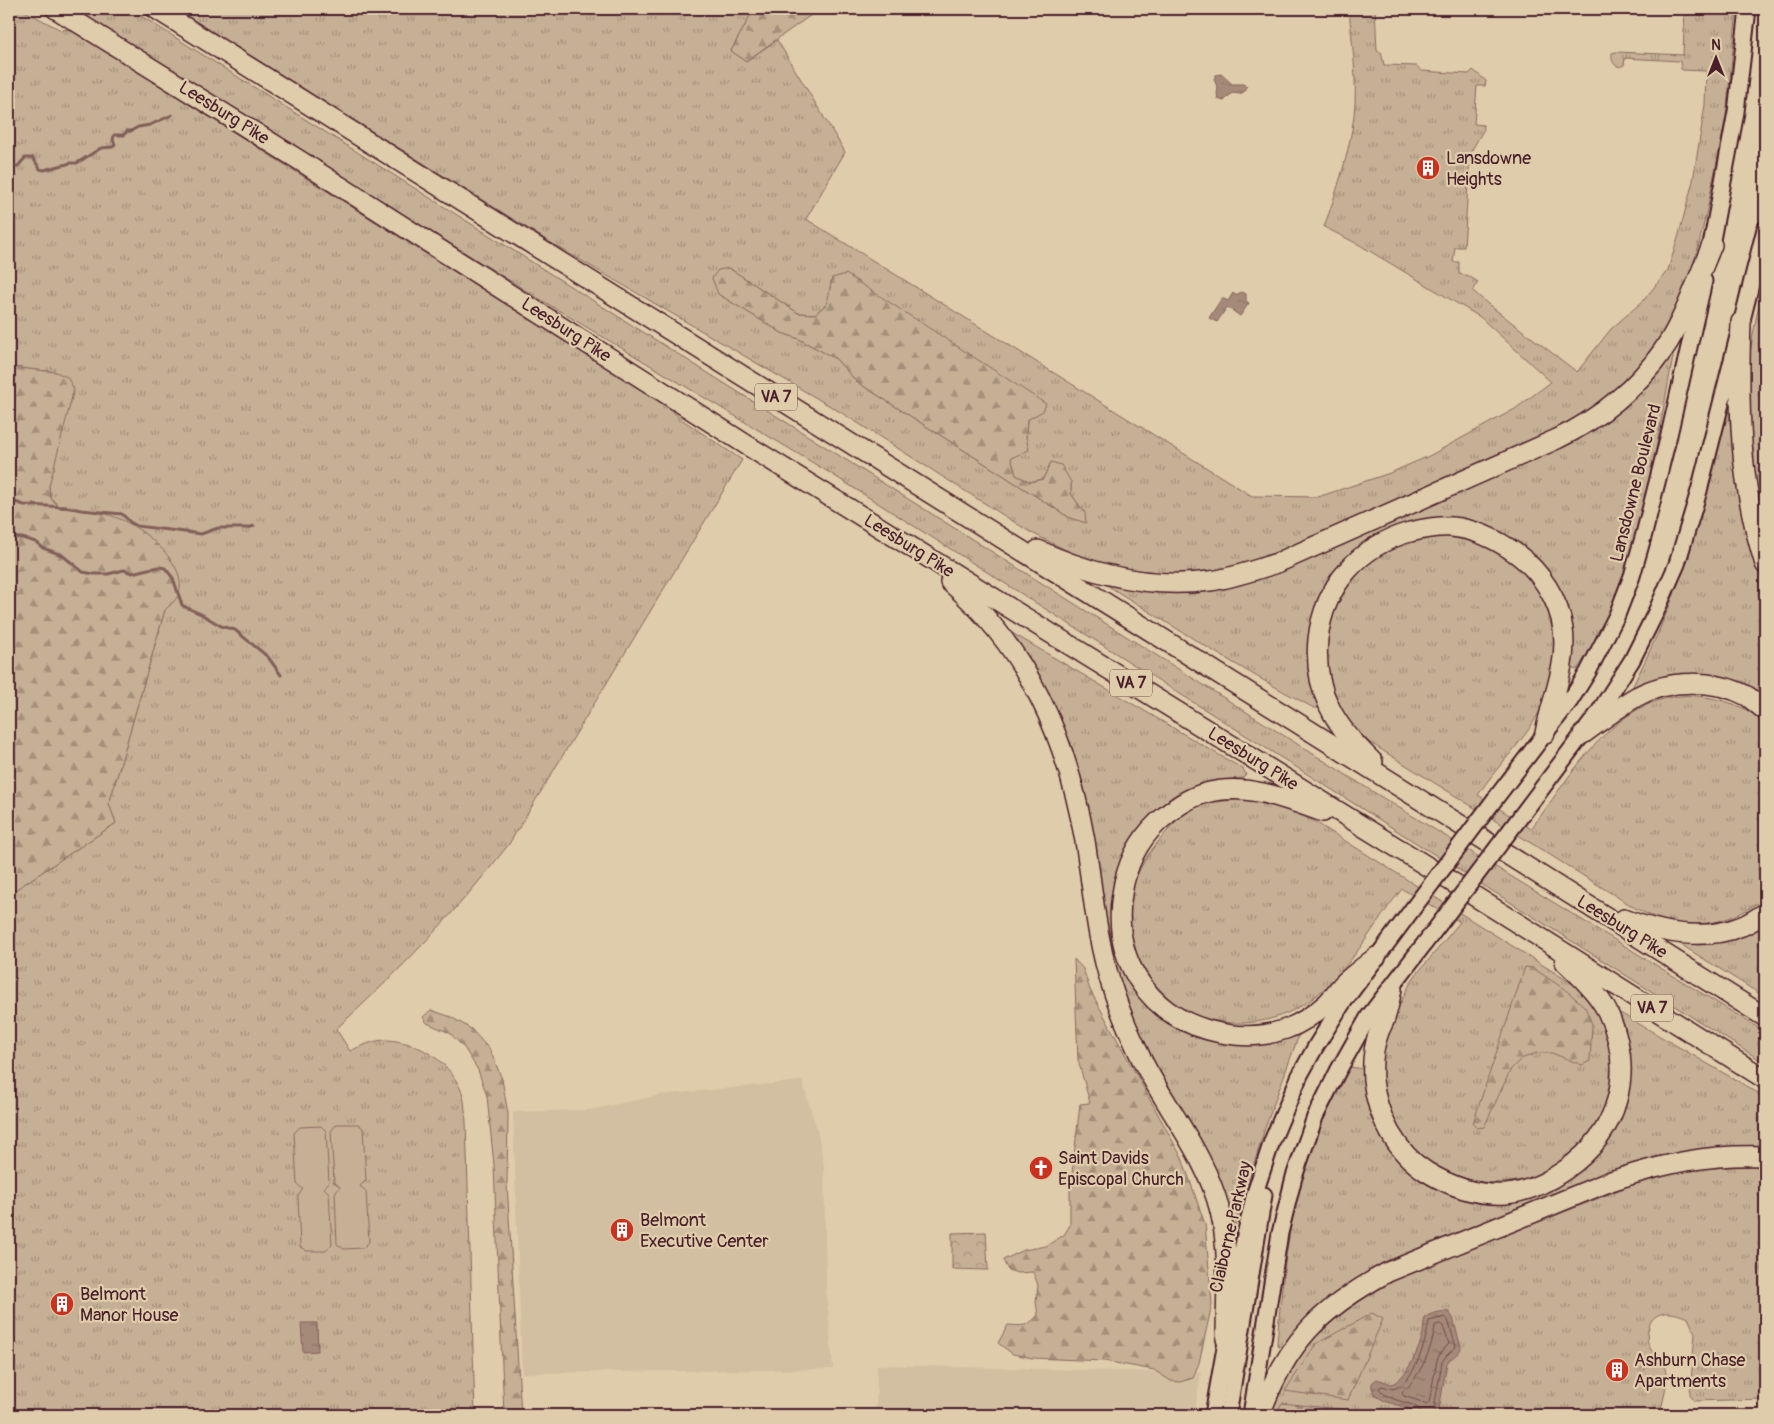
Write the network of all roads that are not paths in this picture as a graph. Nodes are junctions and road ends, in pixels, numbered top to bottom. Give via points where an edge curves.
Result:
1 (56, 9) edge
2 (156, 9) edge
3 (1748, 9) edge
4 (1765, 229) edge
5 (1712, 245) junction
6 (1740, 322) junction
7 (981, 525) junction
8 (888, 533) junction
9 (1765, 564) edge
10 (1765, 710) edge
11 (1545, 732) junction
12 (1583, 734) junction
13 (1397, 785) junction
14 (1374, 834) junction
15 (1576, 899) junction
16 (1414, 906) joint
17 (1765, 913) edge
18 (1539, 937) junction
19 (1376, 957) junction
20 (1392, 989) junction
21 (1765, 1017) edge
22 (1765, 1079) edge
23 (1272, 1141) junction
24 (1765, 1156) edge
25 (1226, 1339) junction
26 (1213, 1415) edge
27 (1228, 1415) edge
28 (1252, 1415) edge
29 (1260, 1415) edge

1 - 8 highway, Leesburg Pike / VA 7
2 - 7 highway, Leesburg Pike / VA 7
3 - 5 main road, Lansdowne Boulevard via 1736,112
4 - 6 main road
5 - 7 highway via 1664,349 1623,395 1602,413 1557,439 1277,563 1211,581 1148,582 1117,577 1054,558
5 - 11 main road, Lansdowne Boulevard via 1669,435 1632,576 1617,615 1588,672
6 - 9 highway via 1739,412 1743,460 1752,517
6 - 12 main road via 1699,490 1677,564 1632,660
7 - 13 highway, Leesburg Pike / VA 7
8 - 14 highway, Leesburg Pike / VA 7
8 - 25 highway via 944,576 990,620 1033,684 1053,728 1078,805 1100,945 1112,988 1143,1061 1197,1152 1220,1211 1224,1239
10 - 12 highway via 1747,696 1722,687 1668,685 1635,698
11 - 13 highway via 1564,652 1560,610 1546,584 1526,560 1502,543 1480,534 1452,527 1400,535 1373,547 1336,584 1324,607 1317,653 1324,695 1340,726
11 - 16 main road, Lansdowne Boulevard, bridge
12 - 20 main road, bridge
13 - 15 highway, Leesburg Pike / VA 7
14 - 18 highway, Leesburg Pike / VA 7
14 - 19 highway via 1273,795 1226,790 1187,800 1171,811 1140,843 1128,864 1120,907 1120,929 1132,971 1157,1003 1191,1025 1233,1036 1261,1035 1286,1029 1312,1015
15 - 17 highway via 1650,928 1699,935 1743,926
15 - 21 highway, Leesburg Pike / VA 7
16 - 19 main road, Claiborne Parkway
18 - 20 highway via 1597,995 1620,1052 1622,1076 1618,1101 1596,1142 1578,1161 1531,1188 1506,1194 1460,1188 1419,1166 1391,1134 1376,1099 1373,1057
18 - 22 highway, Leesburg Pike / VA 7
19 - 23 main road, Claiborne Parkway via 1316,1046
20 - 28 main road via 1369,1016 1338,1071 1315,1117 1294,1177 1280,1233
23 - 25 main road, Claiborne Parkway via 1253,1201
23 - 27 main road
24 - 29 highway via 1717,1156 1648,1168 1388,1272 1362,1286 1316,1321 1293,1347 1277,1374
25 - 26 main road, Claiborne Parkway

